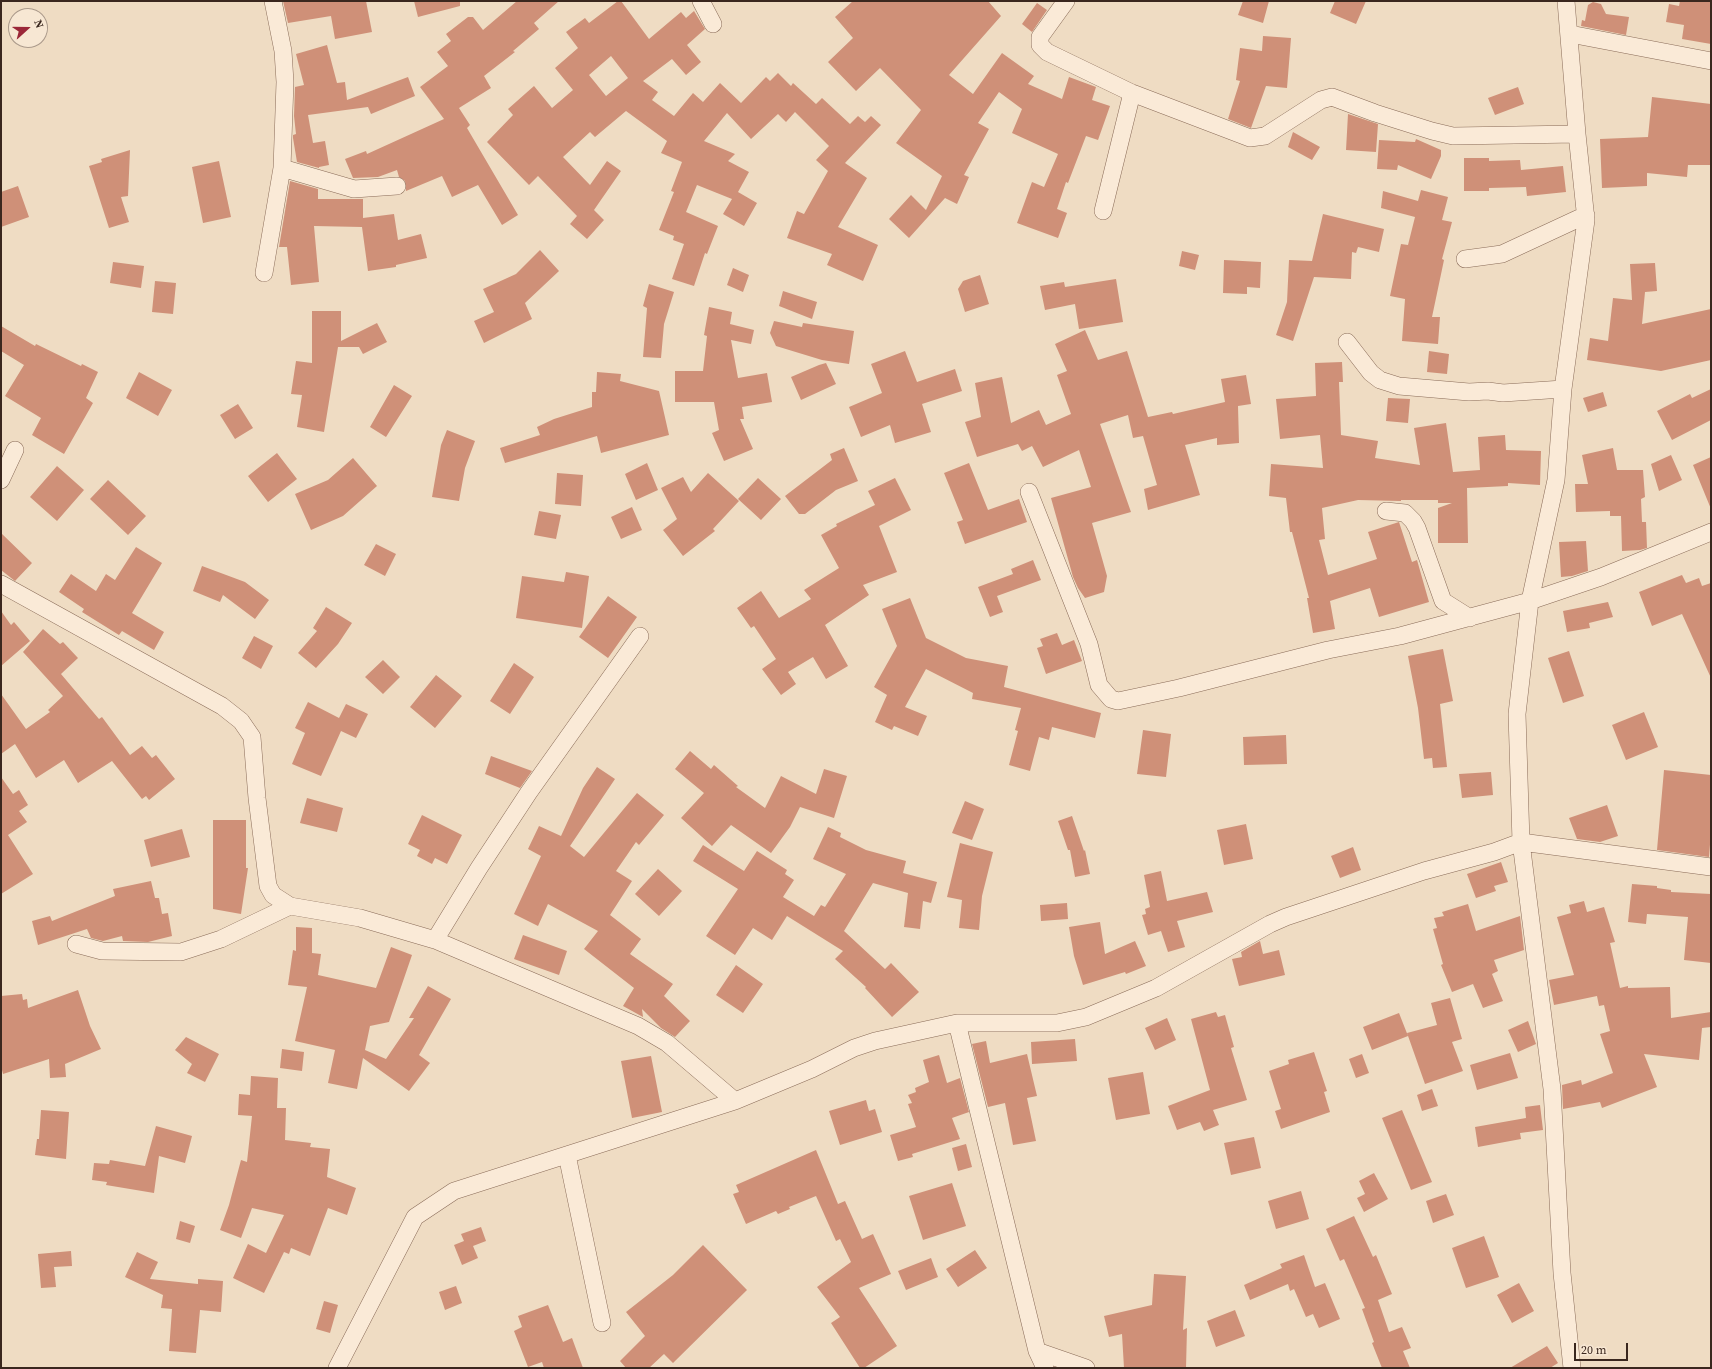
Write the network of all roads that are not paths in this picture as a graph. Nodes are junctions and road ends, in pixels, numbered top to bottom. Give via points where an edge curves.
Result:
1 (272, 1) edge
2 (701, 1) edge
3 (1066, 1) edge
4 (1566, 1) edge
5 (713, 24) dead end
6 (1570, 34) junction
7 (1711, 61) edge
8 (1132, 94) junction
9 (1577, 134) junction
10 (282, 168) junction
11 (397, 186) dead end
12 (1103, 211) dead end
13 (1586, 215) junction
14 (1465, 259) dead end
15 (264, 273) dead end
16 (1346, 342) dead end
17 (1563, 389) junction
18 (15, 450) dead end
19 (1, 480) edge
20 (1029, 492) dead end
21 (1386, 511) dead end
22 (1711, 532) edge
23 (1, 584) edge
24 (1530, 601) junction
25 (1470, 618) junction
26 (640, 636) dead end
27 (1521, 842) junction
28 (1711, 867) edge
29 (290, 906) junction
30 (435, 940) junction
31 (76, 944) dead end
32 (957, 1024) junction
33 (735, 1101) junction
34 (567, 1155) junction
35 (602, 1323) dead end
36 (1037, 1351) junction
37 (337, 1368) edge
38 (1045, 1368) edge
39 (1086, 1368) edge
40 (1572, 1368) edge

1 - 10 street via 283,51 285,82
2 - 5 street
3 - 8 street via 1040,37 1040,45 1047,52
4 - 6 street
6 - 7 street
6 - 9 street
8 - 9 street via 1250,138 1265,136 1321,100 1332,97 1375,113 1453,136
8 - 12 street
9 - 13 street
10 - 11 street via 354,189
10 - 15 street
13 - 14 street via 1502,254
13 - 17 street
16 - 17 street via 1372,374 1380,380 1399,386 1503,393
17 - 24 street via 1556,480
18 - 19 street
20 - 25 street via 1089,644 1099,685 1111,699 1118,701
21 - 25 street via 1404,513 1413,521 1443,601
22 - 24 street via 1601,577
23 - 29 street via 222,706 241,721 252,737 268,886 273,895
24 - 25 street
24 - 27 street via 1517,714
26 - 30 street via 529,792
27 - 28 street
27 - 32 street via 1424,871 1276,922 1156,988 1086,1017 1057,1023
27 - 40 street via 1552,1089 1562,1273
29 - 30 street via 360,918
29 - 31 street via 221,939 181,952 102,951
30 - 33 street via 652,1033
32 - 33 street via 875,1041 854,1048 812,1069
32 - 36 street
33 - 34 street
34 - 35 street
34 - 37 street via 454,1190 415,1217
36 - 38 street
36 - 39 street

